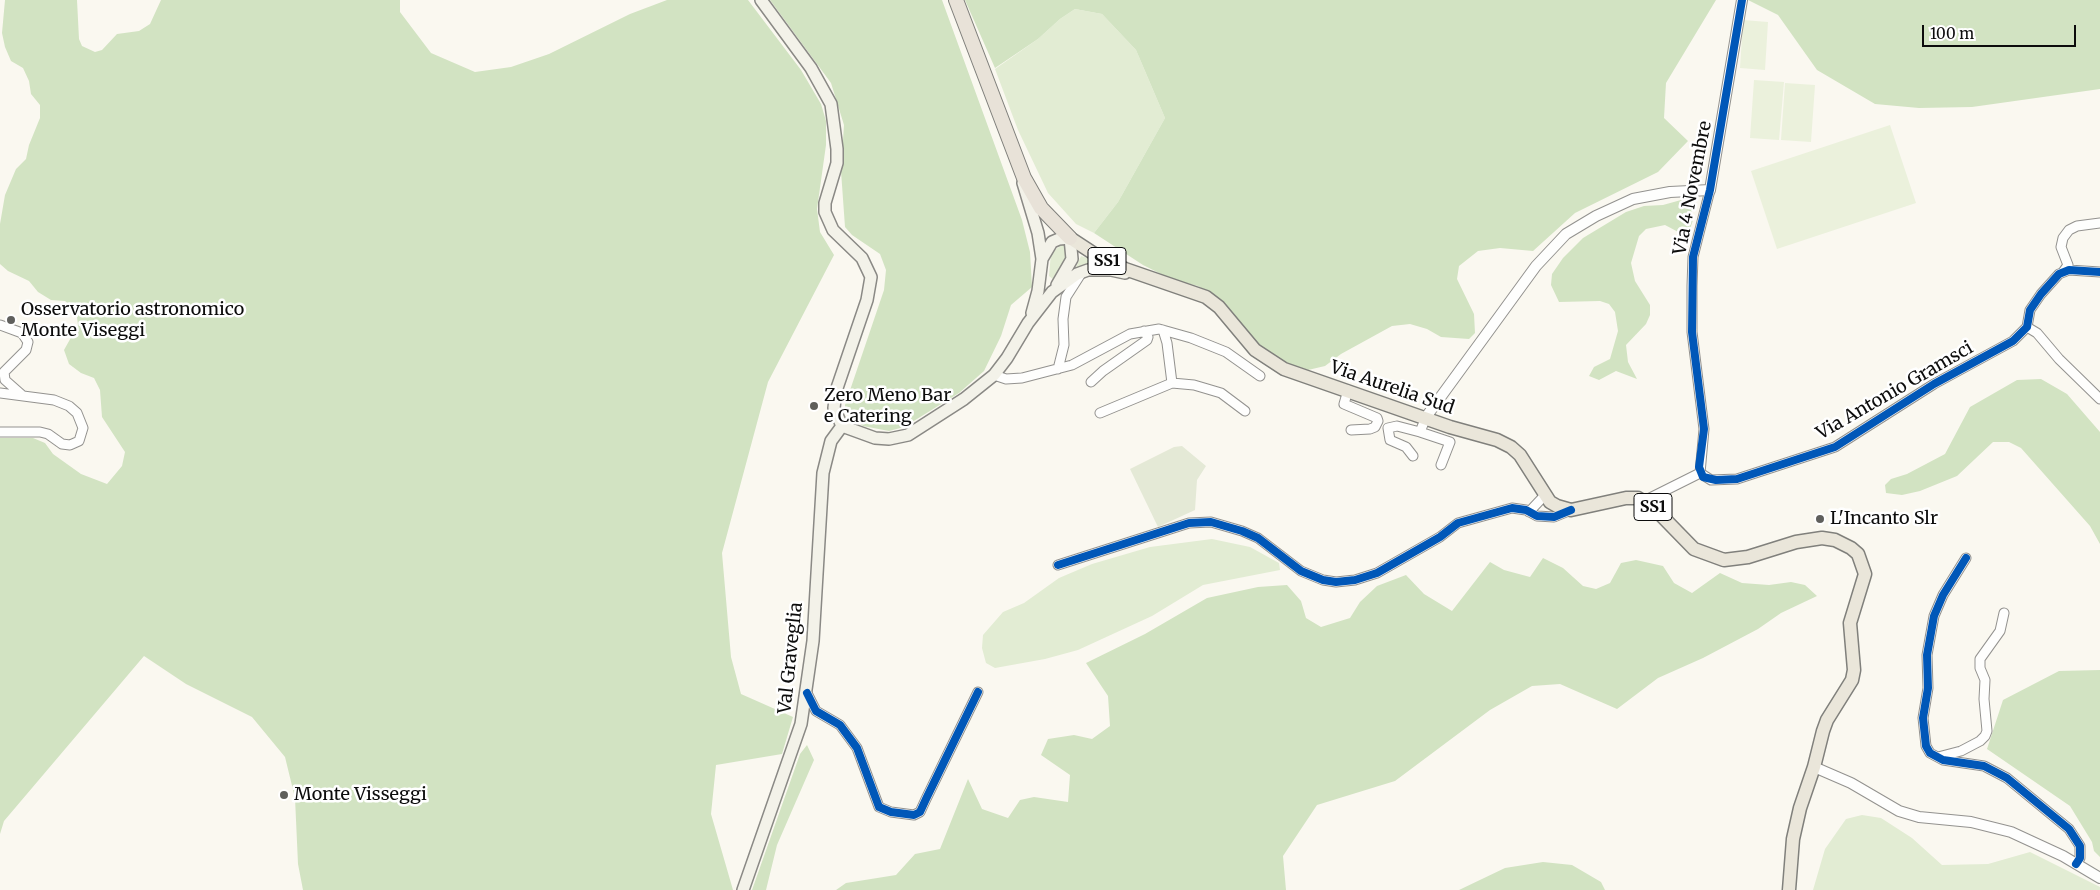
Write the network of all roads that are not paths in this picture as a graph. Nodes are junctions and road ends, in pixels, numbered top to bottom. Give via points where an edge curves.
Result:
1 (761, 0) edge
2 (956, 0) edge
3 (1742, 0) edge
4 (1015, 159) junction
5 (1710, 190) junction
6 (2100, 223) edge
7 (1070, 238) junction
8 (1042, 259) junction
9 (1082, 272) junction
10 (2063, 272) junction
11 (2100, 272) edge
12 (1147, 278) junction
13 (1052, 292) junction
14 (1028, 323) junction
15 (0, 326) edge
16 (2027, 326) junction
17 (1163, 330) junction
18 (1144, 331) junction
19 (1058, 369) junction
20 (994, 375) junction
21 (1260, 376) dead end
22 (1091, 382) dead end
23 (1172, 383) junction
24 (1348, 390) junction
25 (0, 393) edge
26 (24, 396) junction
27 (2100, 399) edge
28 (1245, 411) dead end
29 (1100, 413) dead end
30 (1426, 417) junction
31 (842, 426) junction
32 (1351, 430) dead end
33 (0, 432) edge
34 (1420, 432) junction
35 (1413, 456) dead end
36 (1441, 465) dead end
37 (1700, 473) junction
38 (1545, 495) junction
39 (1644, 501) junction
40 (1571, 510) junction
41 (1529, 512) junction
42 (1966, 558) dead end
43 (1058, 565) dead end
44 (2004, 613) dead end
45 (978, 692) dead end
46 (807, 693) junction
47 (1938, 758) junction
48 (1814, 767) junction
49 (2076, 864) junction
50 (2100, 878) edge
51 (1788, 887) edge
52 (743, 890) edge

1 - 31 main road via 811,68 831,104 837,163 825,212 833,230 862,258 870,277 867,300 836,391 834,408
2 - 4 highway
3 - 5 street, Via 4 Novembre
4 - 7 highway via 1041,208
4 - 8 main road via 1038,233
5 - 30 street, Via 4 Novembre via 1670,192 1633,199 1566,234 1536,266
5 - 37 street, Via 4 Novembre via 1695,250 1692,286 1692,332 1704,429
6 - 10 street via 2069,230 2061,247 2068,265
7 - 8 main road, SS1 via 1052,242
7 - 12 main road, SS1 via 1102,259
7 - 13 main road, SS1 via 1072,259 1069,268
8 - 14 main road, SS1 via 1038,291
9 - 12 main road, Via Aurelia Sud / SS1 via 1105,269
9 - 13 main road, Via Aurelia Sud / SS1
9 - 19 street via 1066,297 1064,345
10 - 11 street
10 - 16 street, Via Antonio Gramsci via 2054,278 2030,310
12 - 24 main road, Via Aurelia Sud / SS1 via 1206,297 1251,346 1272,362 1297,374
13 - 14 main road, Via Aurelia Sud / SS1
14 - 20 main road, Via Aurelia Sud / SS1
15 - 26 street via 22,333 28,342 26,350 4,372 5,380
16 - 27 street
16 - 37 street, Via Antonio Gramsci via 2004,347 1934,384 1825,452 1737,479 1711,480
17 - 18 street
17 - 21 street via 1226,352
17 - 23 street
18 - 19 street via 1130,334 1072,365
18 - 22 street via 1147,340
19 - 20 street via 1022,378 1006,379
20 - 31 main road, Via Aurelia Sud / SS1 via 964,399 898,438 875,438
23 - 28 street via 1221,393
23 - 29 street
24 - 30 main road, Via Aurelia Sud / SS1
24 - 32 street via 1344,404 1378,421 1370,429
25 - 26 street
26 - 33 street via 54,400 74,409 82,424 81,437 74,444 66,445 40,432
30 - 34 street
30 - 38 main road, Via Aurelia Sud / SS1 via 1511,447 1520,455
31 - 46 main road, Val Graveglia via 831,441 823,473
34 - 35 street via 1397,426 1388,428 1390,440 1406,447
34 - 36 street via 1450,442
37 - 39 street
38 - 40 main road, Via Aurelia Sud / SS1 via 1557,506
38 - 41 street
39 - 40 main road, SS1 via 1626,498
39 - 48 main road, SS1 via 1694,549 1716,558 1733,560 1822,538 1845,544 1858,554 1865,574 1850,623 1852,680 1827,720
40 - 41 street via 1554,517
41 - 43 street via 1512,508 1458,523 1440,537 1377,572 1355,580 1336,582 1312,576 1258,538 1211,522 1189,522
42 - 47 street via 1934,616 1927,655 1928,688 1923,731 1926,746
44 - 47 street via 2000,631 1980,658 1985,680 1985,736 1961,751
45 - 46 street via 920,812 914,814 891,812 879,807 857,748 840,725 816,711
46 - 52 main road, Val Graveglia via 792,754
47 - 49 street via 1984,766 2007,778 2069,829 2080,846 2080,858
48 - 49 street via 1851,783 1899,811 2011,832
48 - 51 main road, SS1 via 1793,839
49 - 50 street

